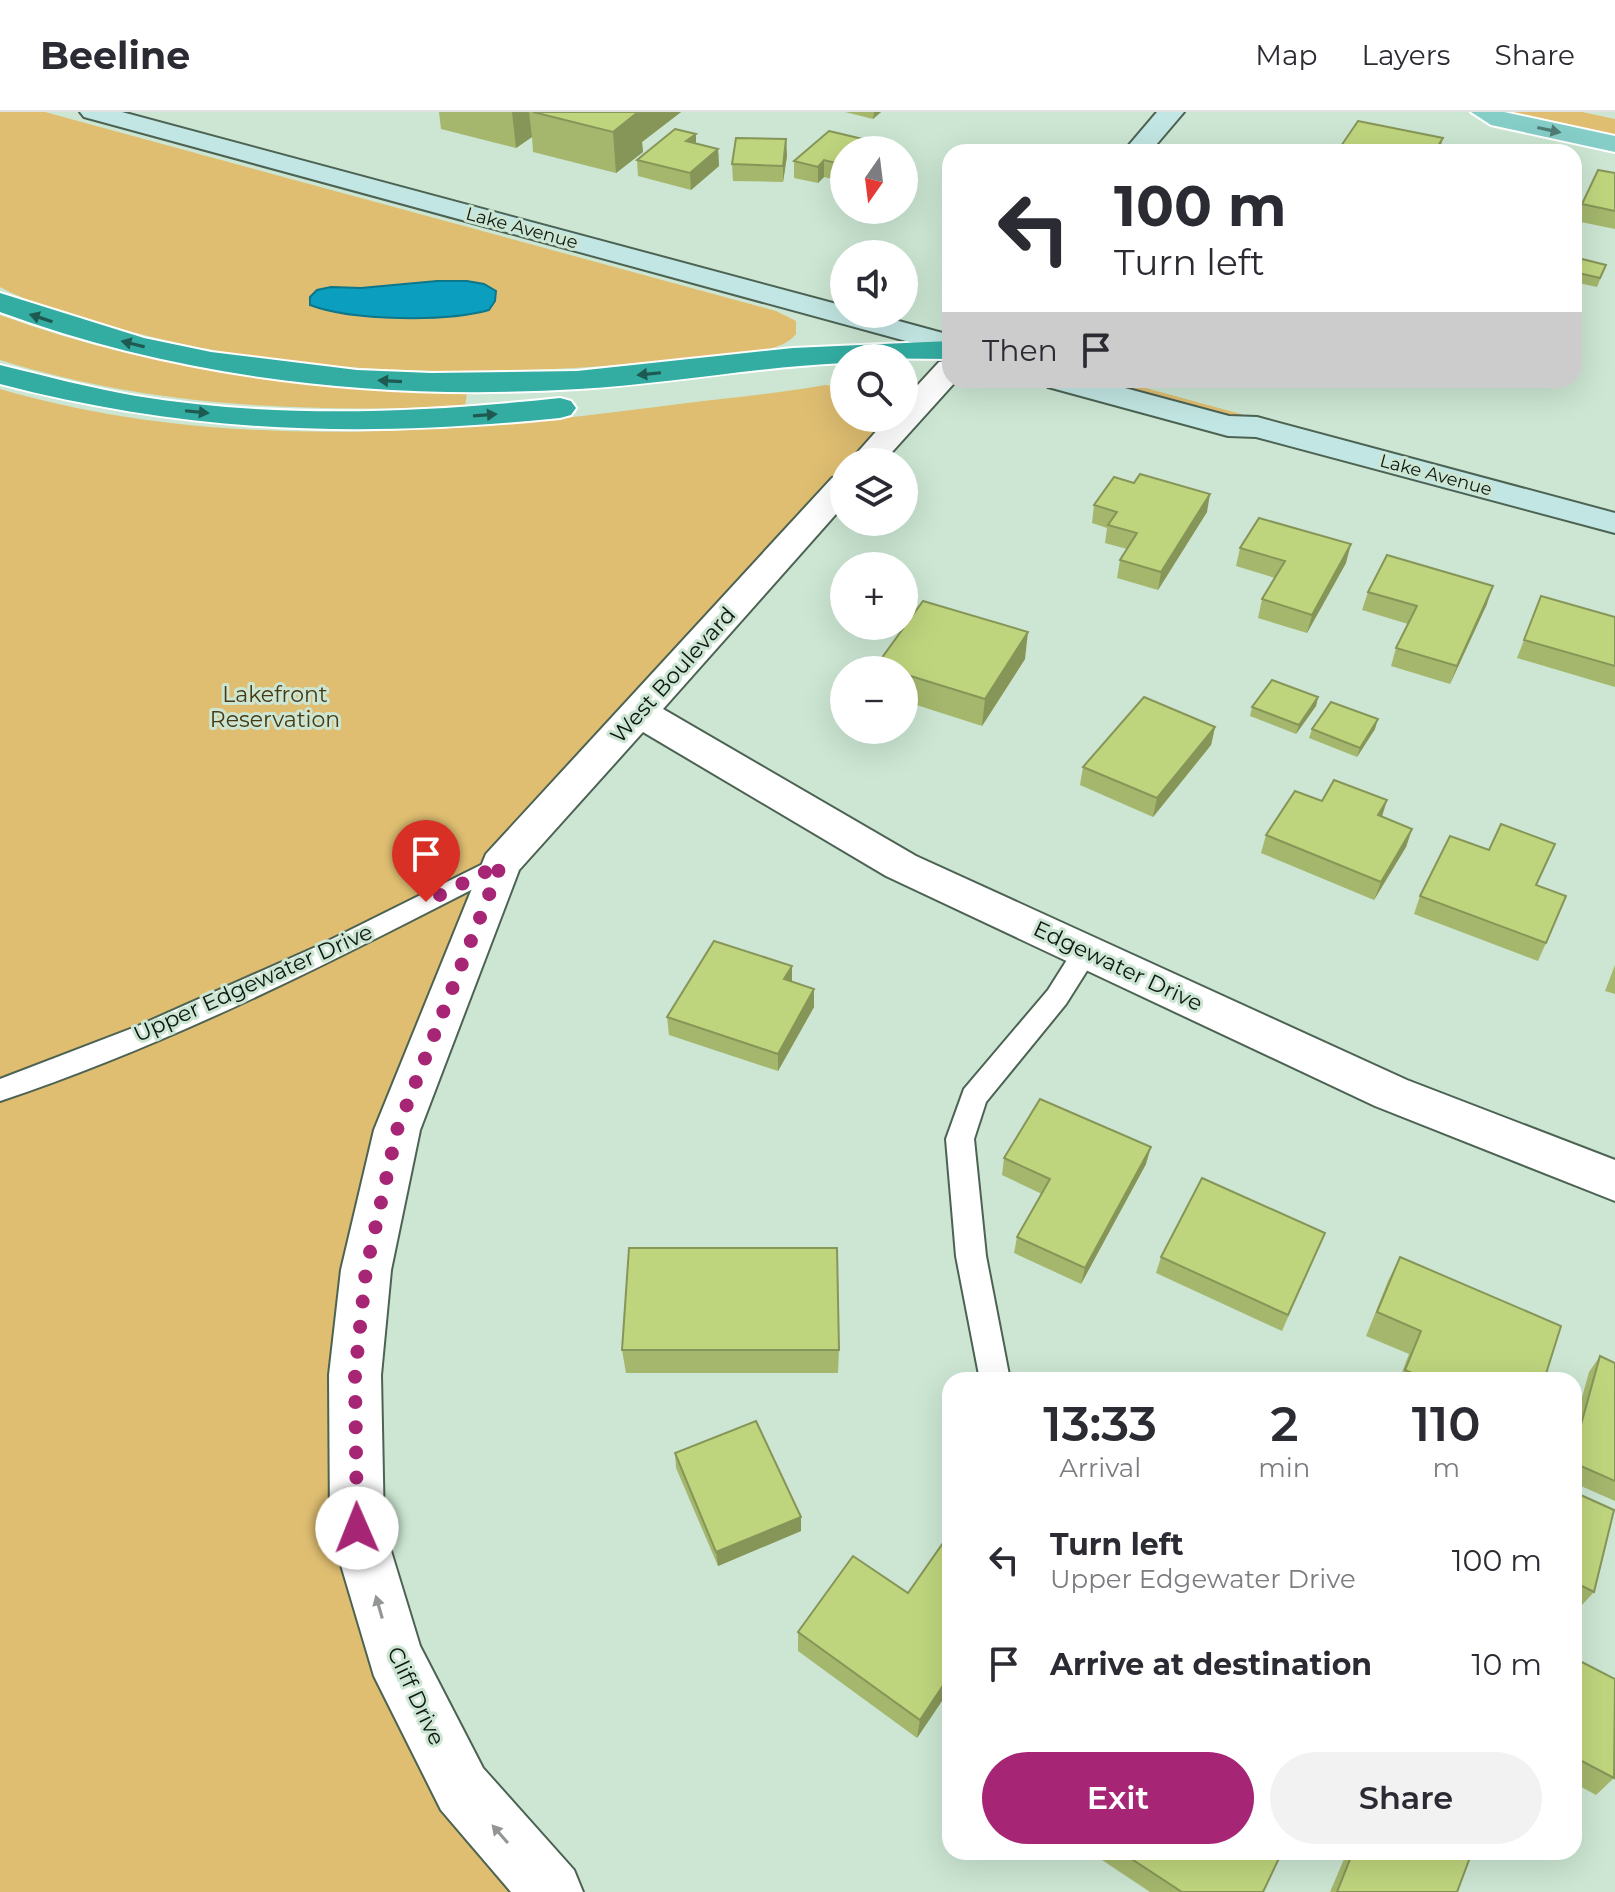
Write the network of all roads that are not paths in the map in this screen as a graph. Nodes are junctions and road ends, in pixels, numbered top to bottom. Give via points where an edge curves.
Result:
1 (93, 112) edge
2 (1171, 112) edge
3 (1484, 112) edge
4 (1582, 112) edge
5 (1615, 119) edge
6 (1143, 144) edge
7 (1615, 144) edge
8 (0, 302) edge
9 (942, 347) edge
10 (942, 349) edge
11 (942, 351) edge
12 (918, 357) edge
13 (830, 372) edge
14 (0, 374) edge
15 (942, 378) edge
16 (1088, 388) edge
17 (1145, 388) edge
18 (1257, 427) junction
19 (878, 448) edge
20 (830, 501) edge
21 (1615, 523) edge
22 (640, 713) junction
23 (501, 864) junction
24 (1086, 951) junction
25 (0, 1090) edge
26 (1615, 1181) edge
27 (993, 1372) edge
28 (552, 1892) edge

1 - 9 street, Lake Avenue
2 - 6 street
3 -> 7 main road
4 - 5 main road
10 -> 8 highway via 792,357 577,380 404,382 202,360 53,322
11 - 12 highway
14 -> 13 highway via 151,407 372,420 545,410
15 - 19 street
16 - 18 street, Lake Avenue via 1228,426
17 - 18 street, Lake Avenue via 1241,414
18 - 21 street, Lake Avenue
20 - 22 street, West Boulevard
22 - 23 street, West Boulevard
22 - 24 street, Edgewater Drive via 901,866
23 - 25 lane, Upper Edgewater Drive via 327,953 147,1033
28 -> 23 street, Cliff Drive via 462,1789 394,1656 357,1528 355,1375 366,1270 397,1130
24 - 26 street, Edgewater Drive via 1391,1093
24 - 27 lane via 1057,997 974,1097 960,1139 971,1256

